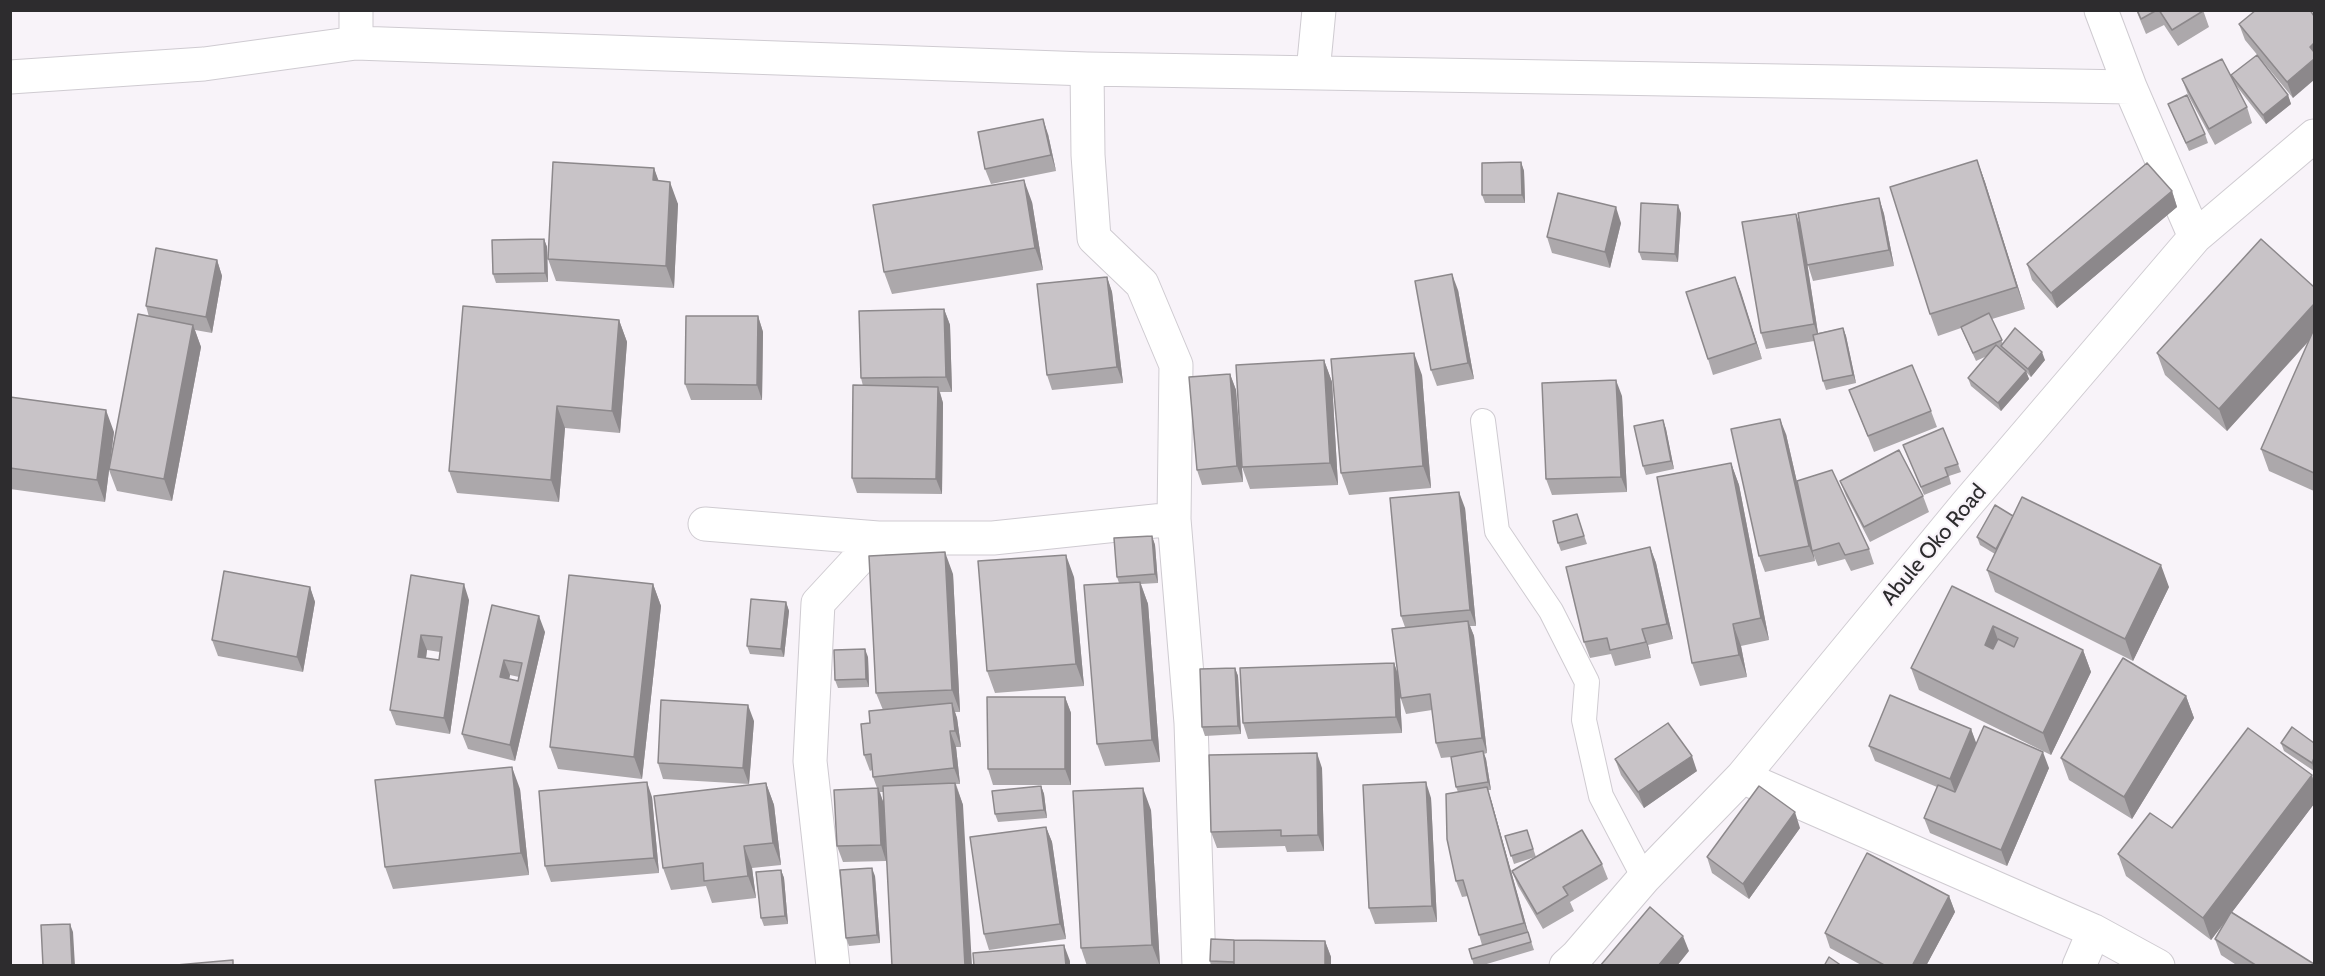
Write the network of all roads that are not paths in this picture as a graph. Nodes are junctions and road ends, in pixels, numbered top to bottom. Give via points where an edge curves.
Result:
1 (356, 10) edge
2 (1319, 10) edge
3 (2101, 10) edge
4 (356, 43) junction
5 (1087, 69) junction
6 (1313, 72) junction
7 (10, 77) edge
8 (2130, 87) junction
9 (2314, 136) edge
10 (2195, 237) junction
11 (1483, 421) dead end
12 (1174, 519) junction
13 (705, 524) dead end
14 (878, 538) junction
15 (1742, 777) junction
16 (1644, 878) junction
17 (2094, 931) junction
18 (833, 966) edge
19 (1199, 966) edge
20 (1566, 966) edge
21 (2079, 966) edge
22 (2158, 966) edge

1 - 4 street
2 - 6 street
3 - 8 street
4 - 5 street
4 - 7 street via 204,64
5 - 6 street
5 - 12 street via 1094,238 1142,285 1176,365
6 - 8 street
8 - 10 street
9 - 10 street, Abule Oko Road
10 - 15 street, Abule Oko Road via 1966,505
11 - 16 lane via 1497,531 1551,611 1587,682 1584,720 1601,796
12 - 14 street via 993,538
12 - 19 street via 1191,723
13 - 14 street
14 - 18 street via 818,603 810,761
15 - 16 street, Abule Oko Road
15 - 17 street
16 - 20 street, Abule Oko Road
17 - 21 street
17 - 22 street

